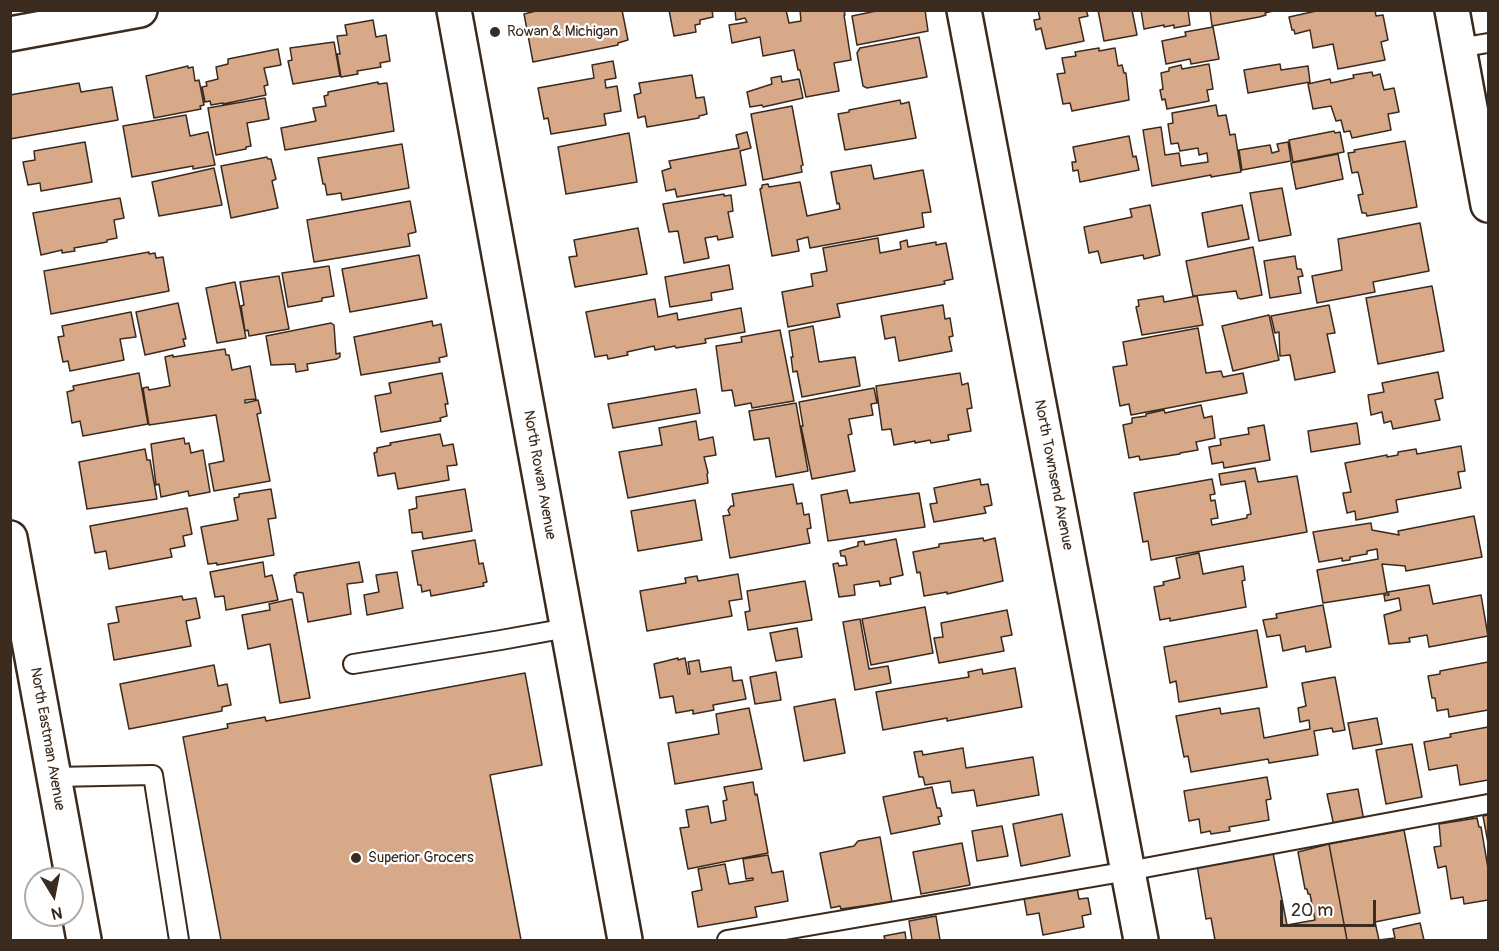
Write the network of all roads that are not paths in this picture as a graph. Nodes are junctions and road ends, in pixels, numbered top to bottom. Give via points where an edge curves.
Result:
1 (140, 10) edge
2 (454, 10) edge
3 (964, 10) edge
4 (1452, 10) edge
5 (10, 34) edge
6 (1474, 46) edge
7 (1488, 205) edge
8 (10, 538) edge
9 (567, 628) junction
10 (353, 664) dead end
11 (54, 777) junction
12 (1488, 804) edge
13 (1128, 871) junction
14 (84, 940) edge
15 (179, 940) edge
16 (625, 940) edge
17 (727, 940) edge
18 (1141, 940) edge

1 - 5 street
2 - 9 street, North Rowan Avenue
3 - 13 street, North Townsend Avenue
4 - 6 street
6 - 7 street
8 - 11 street, North Eastman Avenue
9 - 10 lane
9 - 16 street, North Rowan Avenue
11 - 14 street, North Eastman Avenue
11 - 15 lane via 153,775
12 - 13 lane
13 - 17 lane
13 - 18 street, North Townsend Avenue

